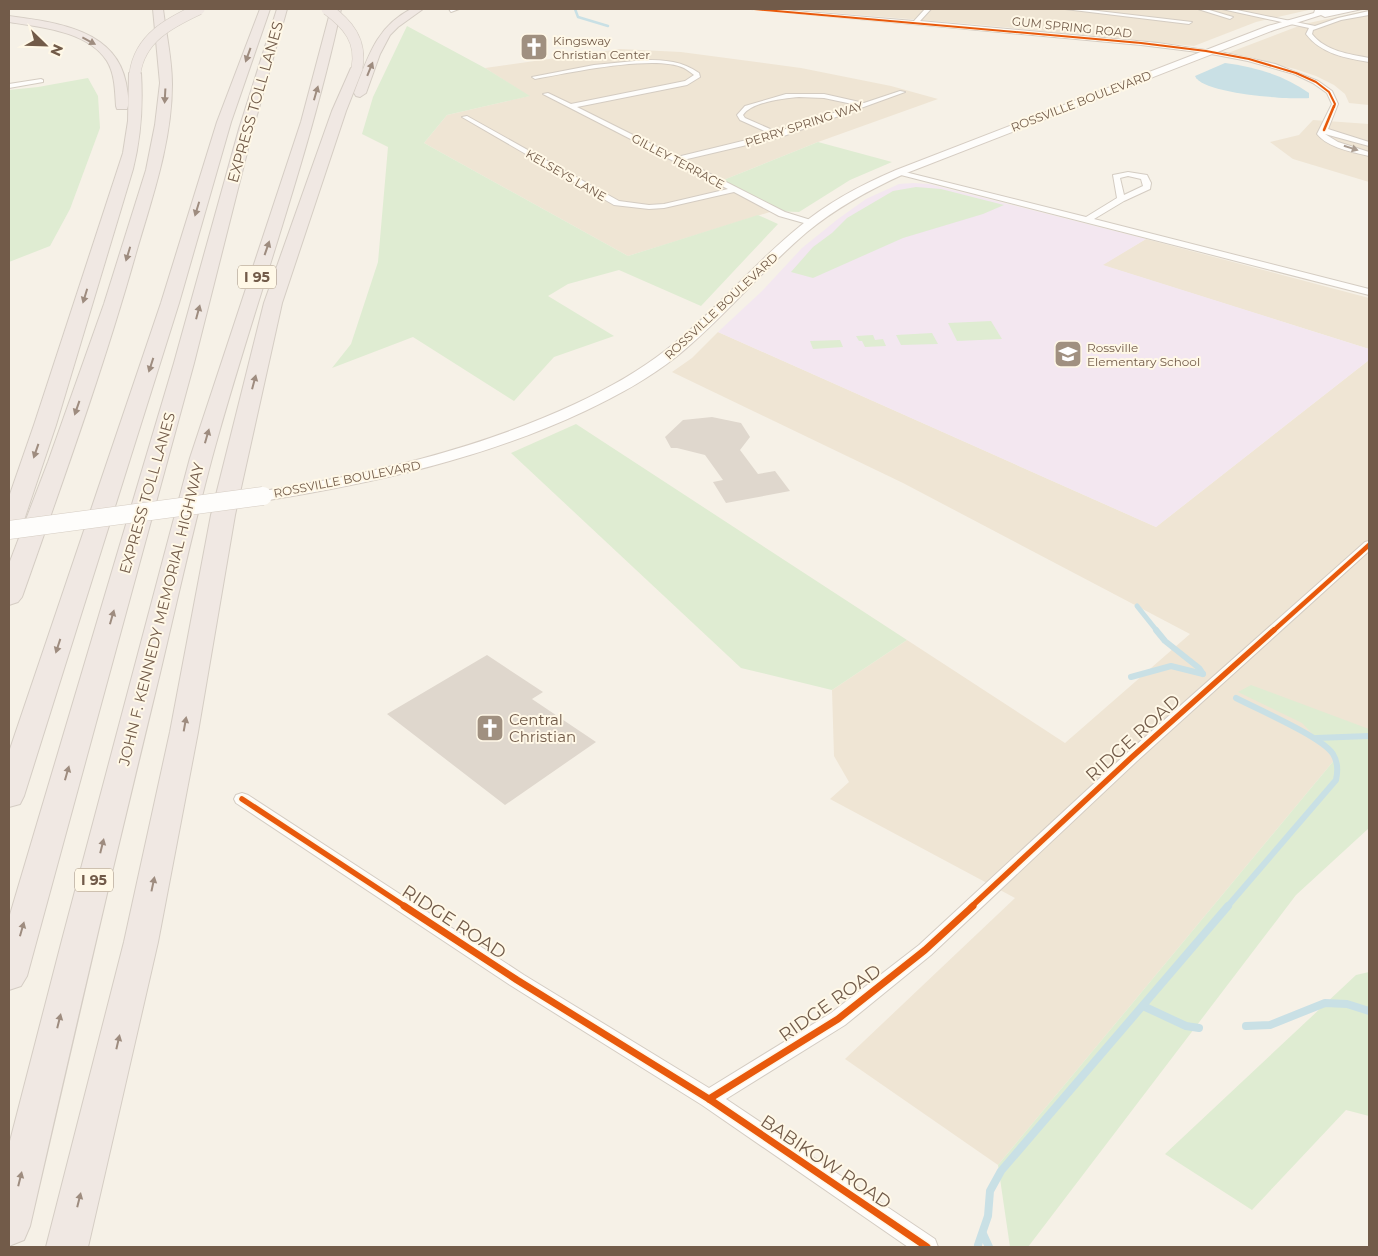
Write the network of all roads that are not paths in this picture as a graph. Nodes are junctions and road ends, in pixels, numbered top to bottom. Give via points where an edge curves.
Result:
1 (158, 9) edge
2 (199, 9) edge
3 (264, 9) edge
4 (282, 9) edge
5 (327, 9) edge
6 (336, 9) edge
7 (418, 9) edge
8 (754, 9) edge
9 (928, 9) edge
10 (1068, 9) edge
11 (1145, 9) edge
12 (1201, 9) edge
13 (1225, 9) edge
14 (1336, 9) edge
15 (1358, 9) edge
16 (1233, 12) edge
17 (1369, 13) edge
18 (1318, 14) junction
19 (1129, 16) junction
20 (9, 19) edge
21 (916, 22) junction
22 (1189, 22) dead end
23 (1286, 23) junction
24 (1312, 28) junction
25 (1209, 52) junction
26 (1369, 60) edge
27 (535, 77) dead end
28 (41, 81) dead end
29 (9, 86) edge
30 (902, 92) dead end
31 (546, 94) dead end
32 (865, 105) junction
33 (572, 106) junction
34 (465, 117) dead end
35 (1324, 130) junction
36 (778, 135) junction
37 (1369, 144) edge
38 (1369, 154) edge
39 (676, 159) junction
40 (900, 172) junction
41 (733, 190) junction
42 (115, 199) junction
43 (1121, 199) dead end
44 (1087, 220) junction
45 (812, 223) junction
46 (1369, 292) edge
47 (269, 326) junction
48 (9, 529) edge
49 (1369, 545) edge
50 (9, 597) edge
51 (9, 796) edge
52 (242, 799) dead end
53 (9, 976) edge
54 (709, 1099) junction
55 (9, 1226) edge
56 (68, 1247) edge
57 (927, 1247) edge

1 -> 50 highway via 166,75 160,141 101,340
2 - 42 highway, bridge via 165,27 146,43 137,57 131,148
3 -> 51 highway, EXPRESS TOLL LANES via 224,122 170,303
53 -> 4 highway, EXPRESS TOLL LANES via 187,355 246,129
5 - 47 highway, bridge via 344,23 355,38 359,54 357,68 279,284
55 -> 6 highway, JOHN F. KENNEDY MEMORIAL HIGHWAY / I 95 via 200,460 303,138
47 -> 7 highway via 382,38 394,23
8 - 21 street, GUM SPRING ROAD
9 - 21 street
10 - 19 street
11 - 19 street
12 - 16 street
13 - 16 street
14 - 18 main road, ROSSVILLE BOULEVARD
15 - 18 main road, ROSSVILLE BOULEVARD
16 - 23 street
17 - 24 street
18 - 23 main road, ROSSVILLE BOULEVARD
19 - 22 street
20 -> 42 highway via 75,34 99,46 113,60 120,84 123,119
21 - 25 street, GUM SPRING ROAD
23 - 24 street
23 - 25 main road, ROSSVILLE BOULEVARD
24 - 26 street via 1311,37 1326,48
25 - 35 street, GUM SPRING ROAD via 1286,70 1323,86 1333,95 1335,104
25 - 40 main road, ROSSVILLE BOULEVARD
27 - 33 street via 639,61 687,67 697,74 687,84
28 - 29 street
30 - 32 street, PERRY SPRING WAY
31 - 33 street, GILLEY TERRACE
32 - 36 street, PERRY SPRING WAY
32 - 36 street via 830,96 799,94 768,100 741,112 742,119
33 - 39 street, GILLEY TERRACE
34 - 41 street, KELSEYS LANE via 617,203 664,206
35 - 37 street
35 -> 38 street via 1322,136 1328,140
36 - 39 street, PERRY SPRING WAY
39 - 41 street, GILLEY TERRACE
40 - 44 street
40 - 45 main road, ROSSVILLE BOULEVARD via 850,197
41 - 45 street, GILLEY TERRACE via 782,214
42 -> 48 highway
43 - 44 street
44 - 46 street
45 - 48 main road, ROSSVILLE BOULEVARD, bridge via 672,353 630,382 579,408 507,438 434,462 365,478 263,496
56 -> 47 highway via 141,942 184,732 223,515
49 - 54 street, RIDGE ROAD via 1147,744 925,950 838,1019
52 - 54 street, RIDGE ROAD via 517,980
54 - 57 street, BABIKOW ROAD

